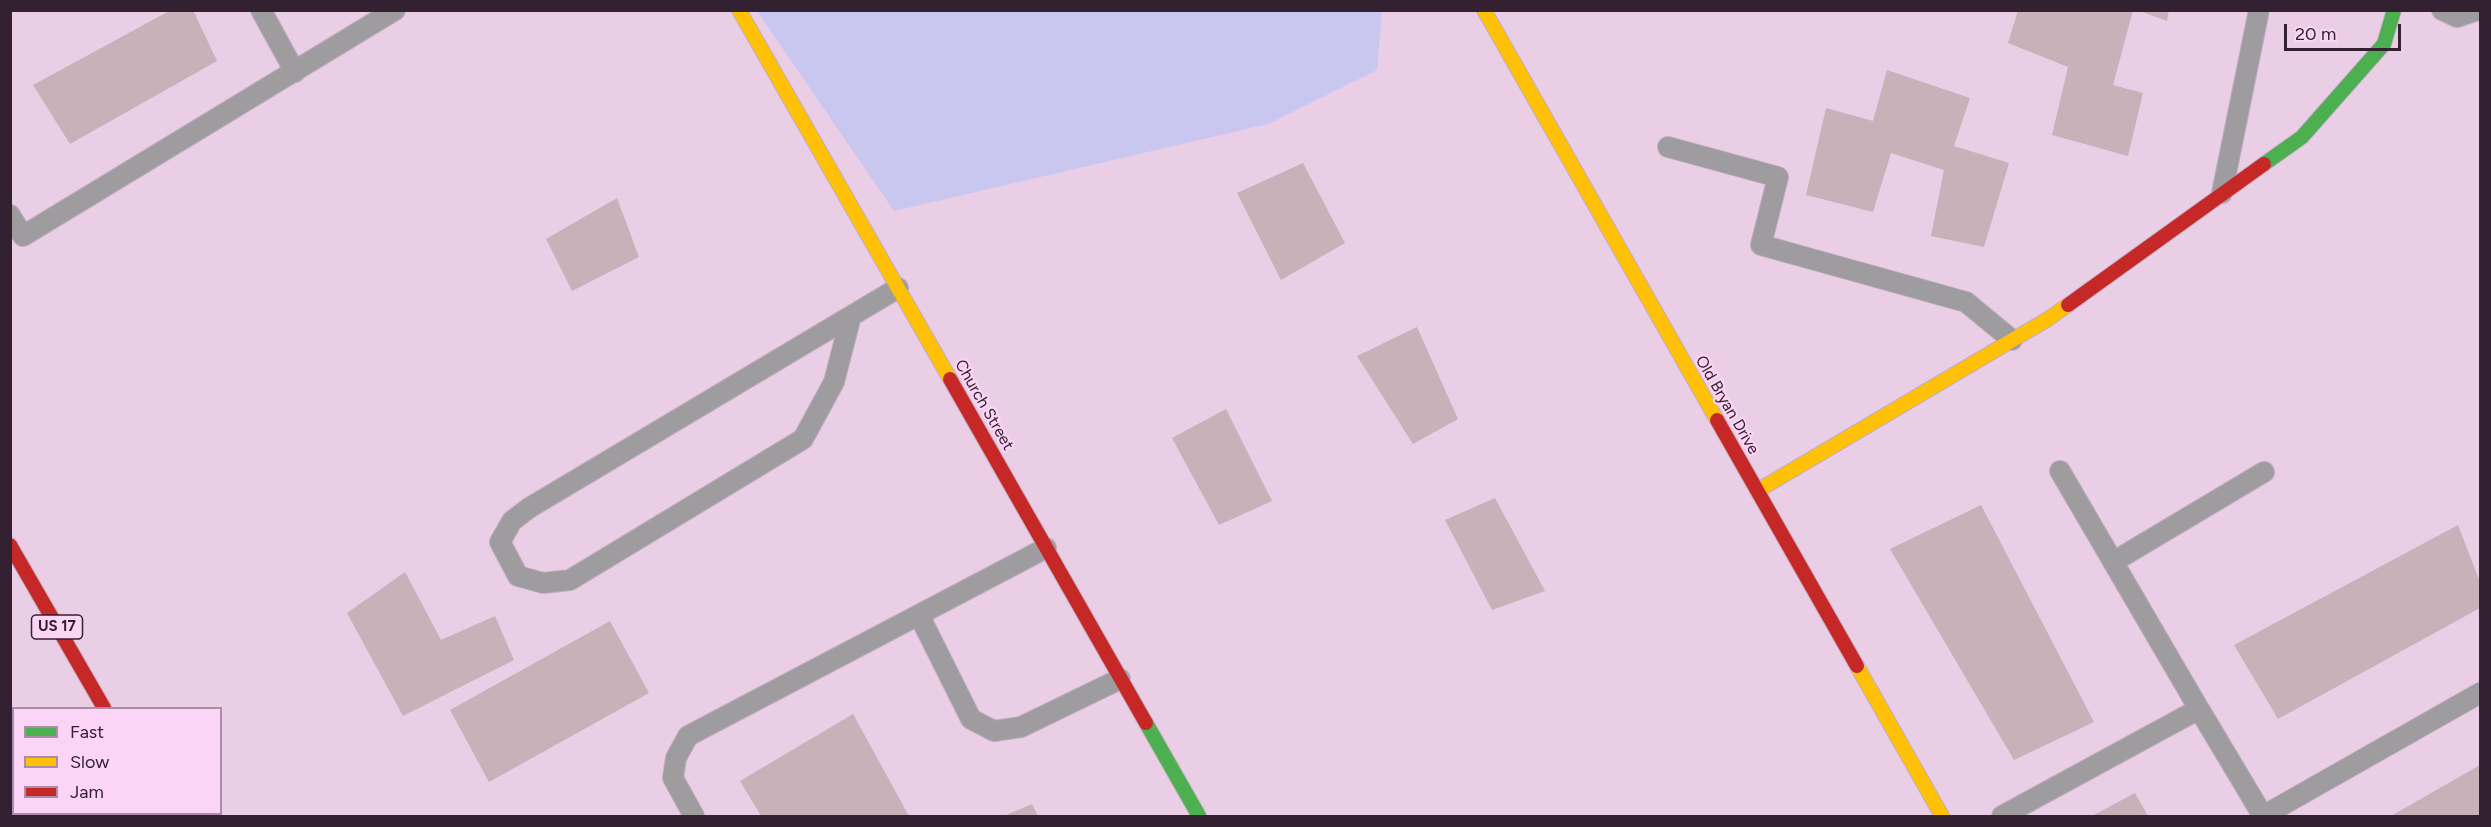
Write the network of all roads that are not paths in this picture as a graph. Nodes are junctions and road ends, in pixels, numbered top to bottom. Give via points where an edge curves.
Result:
1 (261, 10) edge
2 (395, 10) edge
3 (740, 10) edge
4 (1484, 10) edge
5 (2259, 10) edge
6 (2394, 10) edge
7 (2442, 10) edge
8 (2478, 10) edge
9 (295, 72) junction
10 (1668, 147) dead end
11 (2222, 194) junction
12 (10, 215) edge
13 (898, 288) junction
14 (851, 316) junction
15 (2012, 340) junction
16 (2060, 471) dead end
17 (2264, 472) dead end
18 (1757, 491) junction
19 (10, 545) edge
20 (1046, 548) junction
21 (2113, 562) junction
22 (919, 615) junction
23 (1120, 679) junction
24 (2481, 693) edge
25 (103, 707) edge
26 (2199, 709) junction
27 (694, 816) edge
28 (1199, 816) edge
29 (1942, 816) edge
30 (2002, 816) edge
31 (2264, 816) edge

1 - 9 lane
2 - 9 lane
3 - 13 main road, Church Street
4 - 18 main road, Old Bryan Drive
5 - 11 lane
6 - 11 main road via 2384,44 2302,137
7 - 8 lane via 2457,17
9 - 12 lane via 23,236
10 - 15 lane via 1778,177 1761,245 1966,302
11 - 15 main road via 2048,319
13 - 14 lane
13 - 20 main road, Church Street
14 - 14 lane via 512,521 500,542 518,576 543,584 570,579 803,439 834,382
15 - 18 main road
16 - 21 lane
17 - 21 lane
18 - 29 main road, Old Bryan Drive
19 - 25 main road, US 17
20 - 22 lane
20 - 23 main road, Church Street
21 - 26 lane
22 - 23 lane via 971,718 994,731 1021,727
22 - 27 lane via 688,736 676,758 673,778
23 - 28 main road, Church Street
24 - 31 lane
26 - 30 lane
26 - 31 lane

